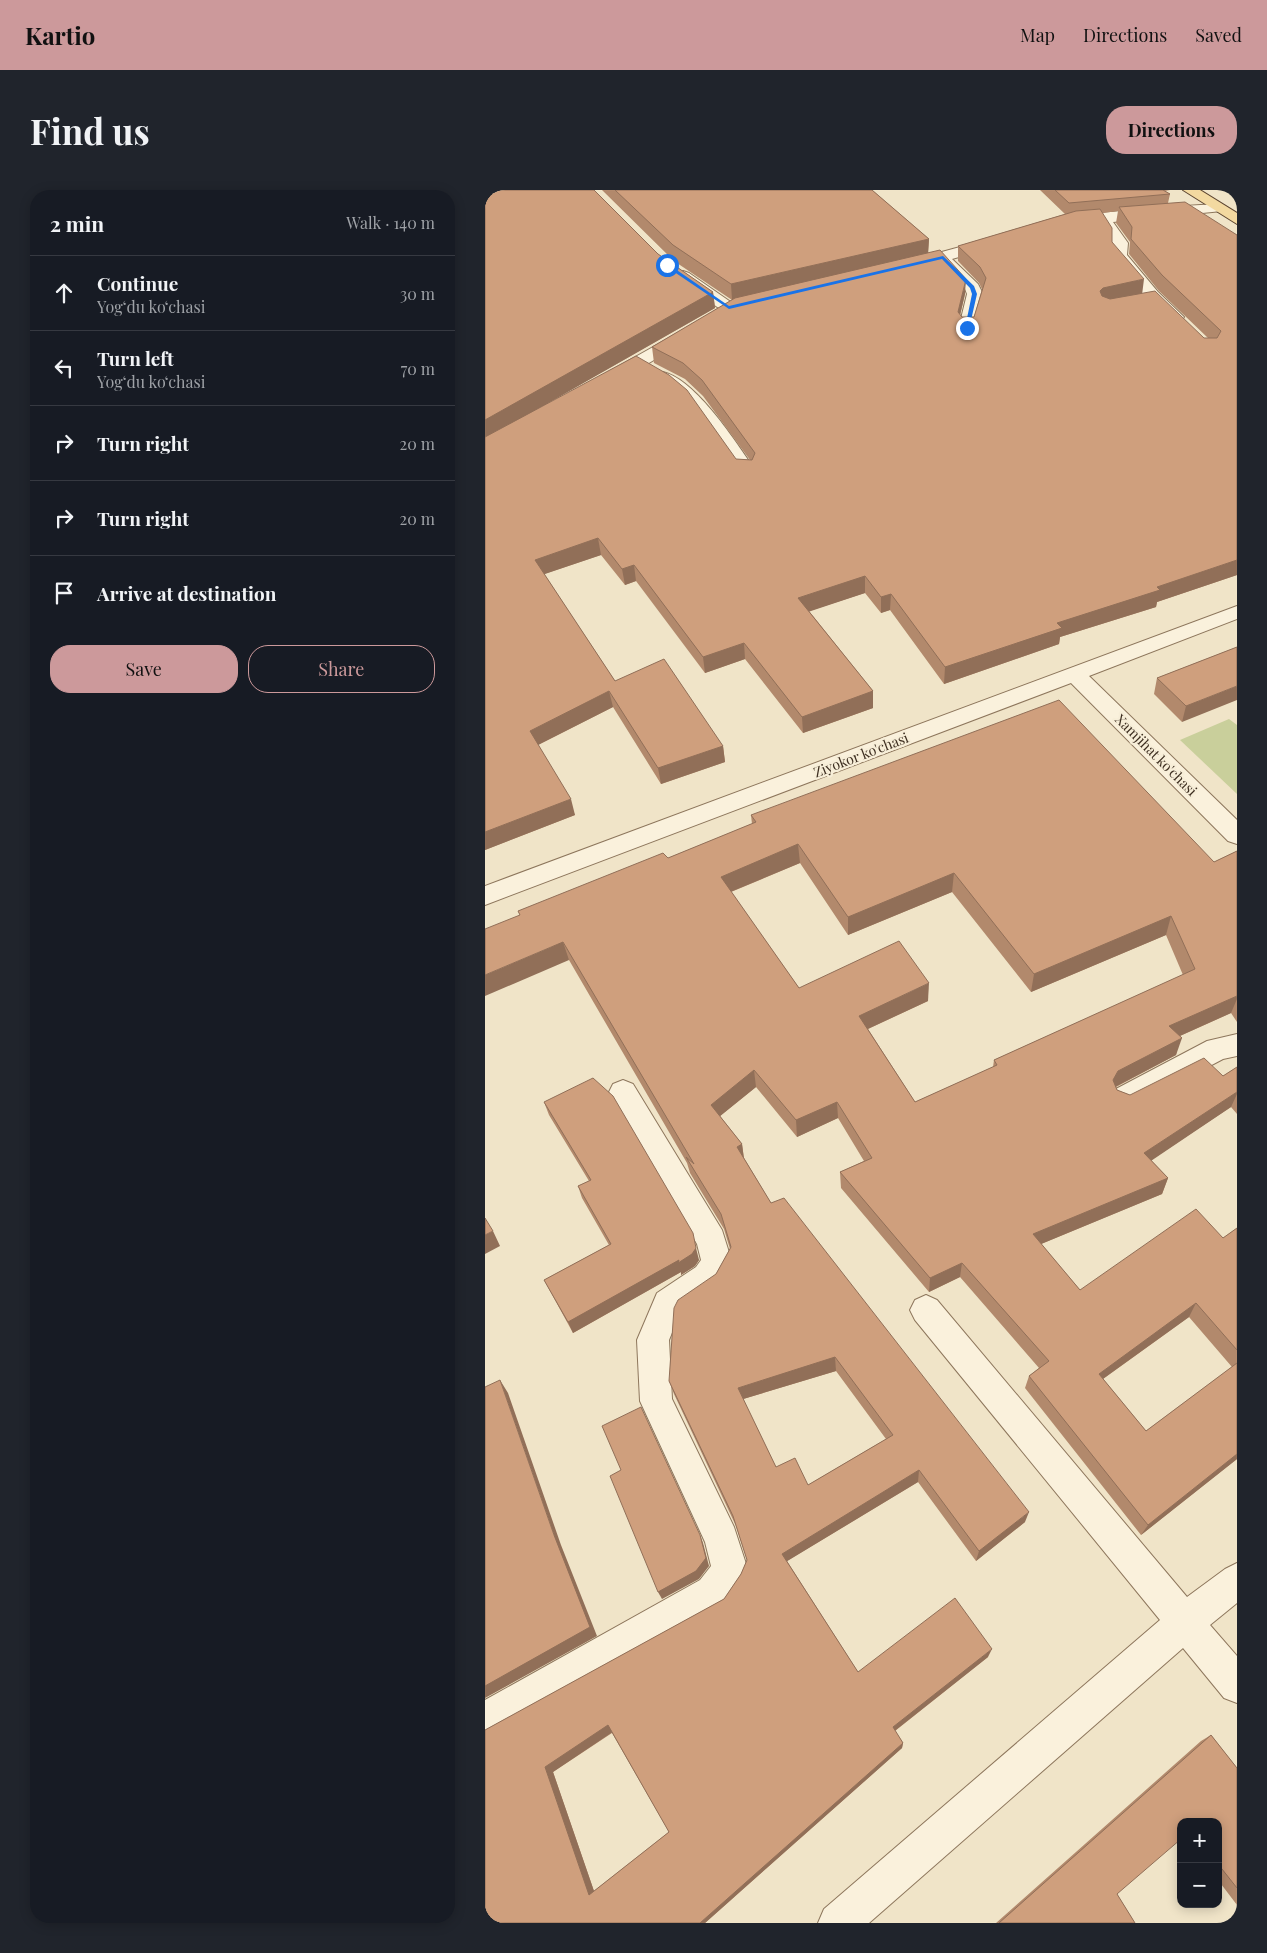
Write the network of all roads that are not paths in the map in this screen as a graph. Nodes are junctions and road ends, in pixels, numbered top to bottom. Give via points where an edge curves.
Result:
1 (1190, 190) edge
2 (1217, 208) junction
3 (1103, 217) junction
4 (1237, 220) edge
5 (1055, 225) edge
6 (1008, 239) edge
7 (943, 258) junction
8 (667, 265) edge
9 (897, 268) edge
10 (1157, 299) junction
11 (1140, 302) edge
12 (747, 303) edge
13 (729, 308) junction
14 (712, 318) edge
15 (695, 328) edge
16 (967, 328) edge
17 (1187, 328) edge
18 (638, 363) junction
19 (595, 387) edge
20 (746, 470) edge
21 (1237, 612) edge
22 (1075, 674) junction
23 (1237, 835) edge
24 (485, 896) edge
25 (1237, 1045) edge
26 (623, 1092) dead end
27 (1124, 1098) edge
28 (926, 1310) dead end
29 (1237, 1581) edge
30 (1185, 1621) junction
31 (1237, 1685) edge
32 (485, 1721) edge
33 (838, 1923) edge

1 - 2 main road
2 - 3 street
2 - 4 main road
3 - 5 street
3 - 10 street via 1121,243 1119,256
6 - 7 street
7 - 9 street
7 - 16 street via 975,294
8 - 13 street
10 - 11 street
10 - 17 street
12 - 13 street
13 - 14 street
15 - 18 street
18 - 19 street
18 - 20 street via 678,385 696,401
21 - 22 street, Ziyokor ko'chasi
22 - 23 street, Xamjihat ko'chasi
22 - 24 street, Ziyokor ko'chasi
25 - 27 street via 1217,1049
26 - 32 street via 711,1240 717,1262 707,1277 667,1303 653,1340 656,1401 722,1539 730,1570 713,1593
28 - 30 street
29 - 30 street
30 - 31 street
30 - 33 street

